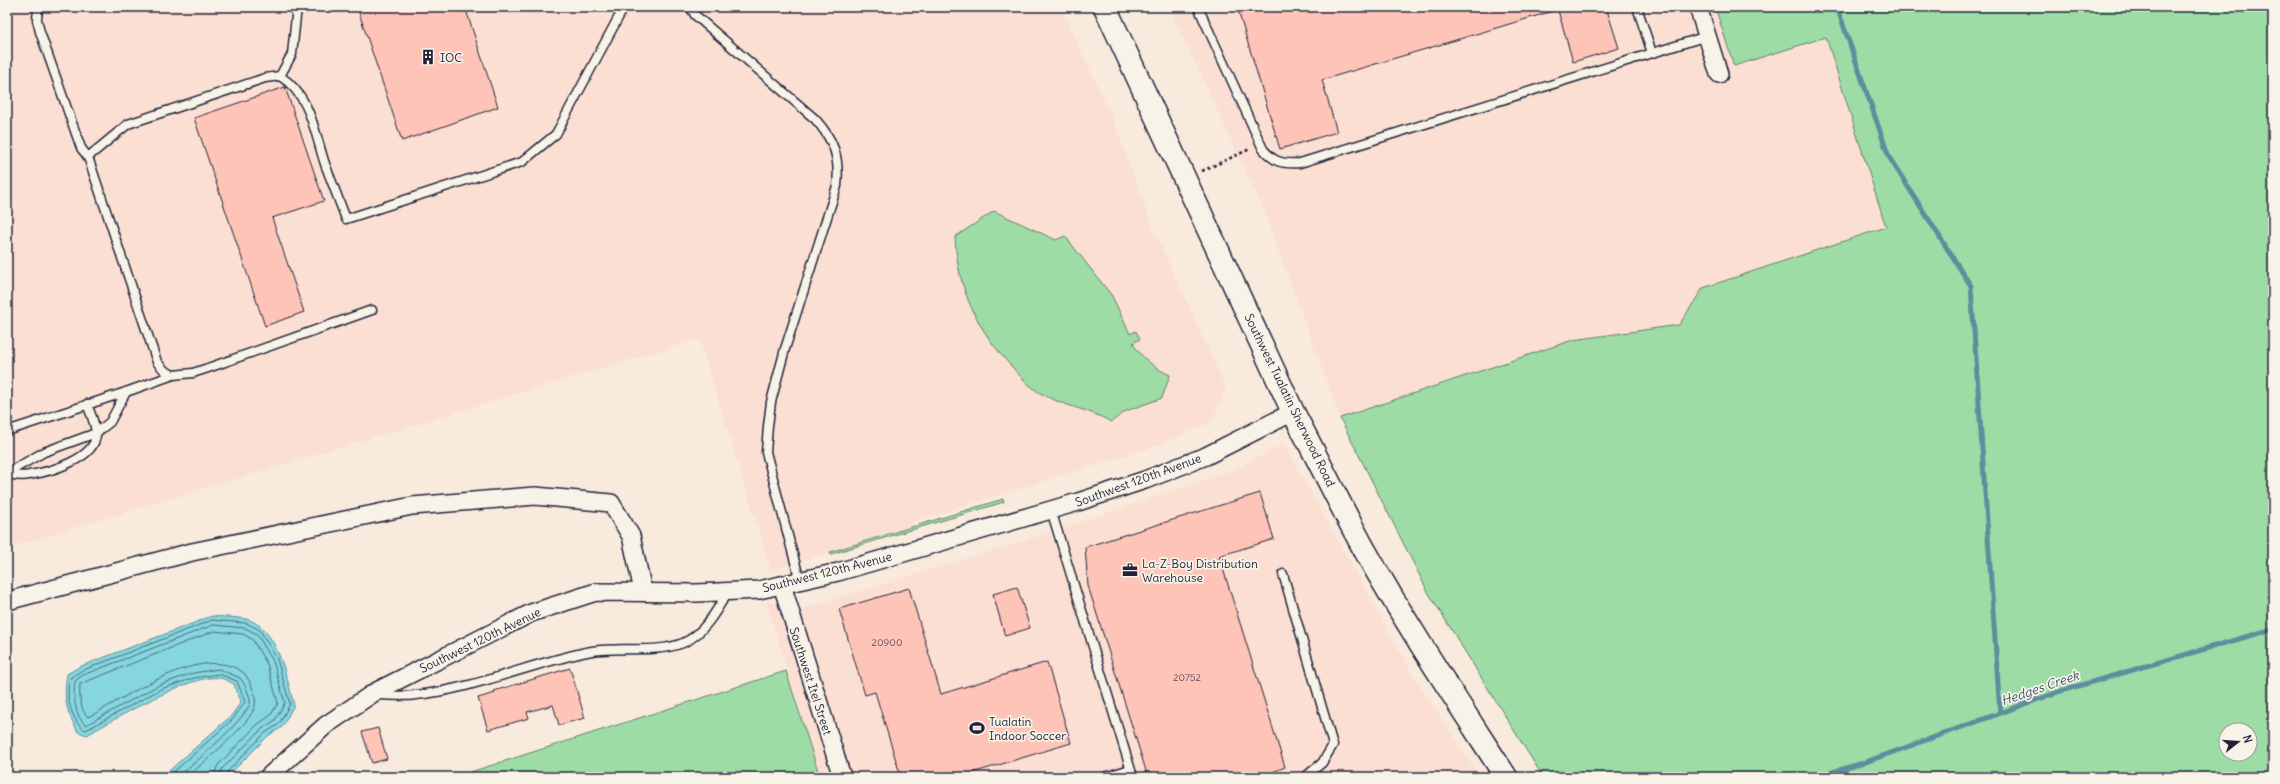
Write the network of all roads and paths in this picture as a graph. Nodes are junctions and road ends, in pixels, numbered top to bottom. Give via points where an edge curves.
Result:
1 (38, 7) edge
2 (297, 7) edge
3 (624, 7) edge
4 (690, 7) edge
5 (1105, 7) edge
6 (1198, 7) edge
7 (1637, 7) edge
8 (1698, 7) edge
9 (1707, 36) junction
10 (1652, 53) junction
11 (1719, 74) dead end
12 (280, 76) junction
13 (1261, 145) junction
14 (88, 157) junction
15 (1185, 179) junction
16 (372, 310) dead end
17 (173, 375) junction
18 (126, 392) junction
19 (87, 404) junction
20 (1293, 412) junction
21 (7, 431) edge
22 (96, 433) junction
23 (7, 474) edge
24 (1051, 510) junction
25 (1283, 574) dead end
26 (800, 581) junction
27 (782, 585) junction
28 (643, 591) junction
29 (728, 591) junction
30 (7, 601) edge
31 (370, 695) junction
32 (1132, 773) edge
33 (268, 777) edge
34 (842, 777) edge
35 (1105, 777) edge
36 (1305, 777) edge
37 (1506, 777) edge

1 - 14 lane via 37,20 40,32 81,148
2 - 12 lane via 292,54
3 - 12 lane via 556,134 527,158 500,170 346,219 325,163 311,115 303,98 292,84
4 - 26 lane via 695,15 828,133 839,168 837,186 785,349 771,402 768,426 766,452
5 - 15 highway, Southwest Tualatin Sherwood Road
6 - 13 lane
7 - 10 lane
8 - 9 street
9 - 10 lane
9 - 11 street
10 - 13 lane via 1300,163 1286,164 1272,159
12 - 14 lane via 265,78 128,124
13 - 15 path
14 - 17 lane via 157,362
15 - 20 highway, Southwest Tualatin Sherwood Road
16 - 17 lane via 193,373
17 - 18 lane
18 - 19 lane
18 - 22 lane via 110,422
19 - 21 lane
19 - 22 lane
20 - 24 street, Southwest 120th Avenue via 1206,456 1145,480
20 - 37 highway, Southwest Tualatin Sherwood Road via 1364,548 1438,672
22 - 23 lane via 44,452
22 - 23 lane via 93,445 77,460 27,476
24 - 26 street, Southwest 120th Avenue
24 - 32 lane
25 - 36 lane via 1333,745 1322,763
26 - 27 street, Southwest 120th Avenue
27 - 29 street, Southwest 120th Avenue via 759,590
27 - 34 street, Southwest Itel Street
28 - 29 street, Southwest 120th Avenue
28 - 30 street via 631,536 611,503 536,496 412,506 192,552
28 - 31 street, Southwest 120th Avenue via 596,592 531,613
29 - 31 lane via 716,613 698,633 683,643 594,651 416,696
31 - 33 street, Southwest 120th Avenue via 326,725
32 - 35 lane

